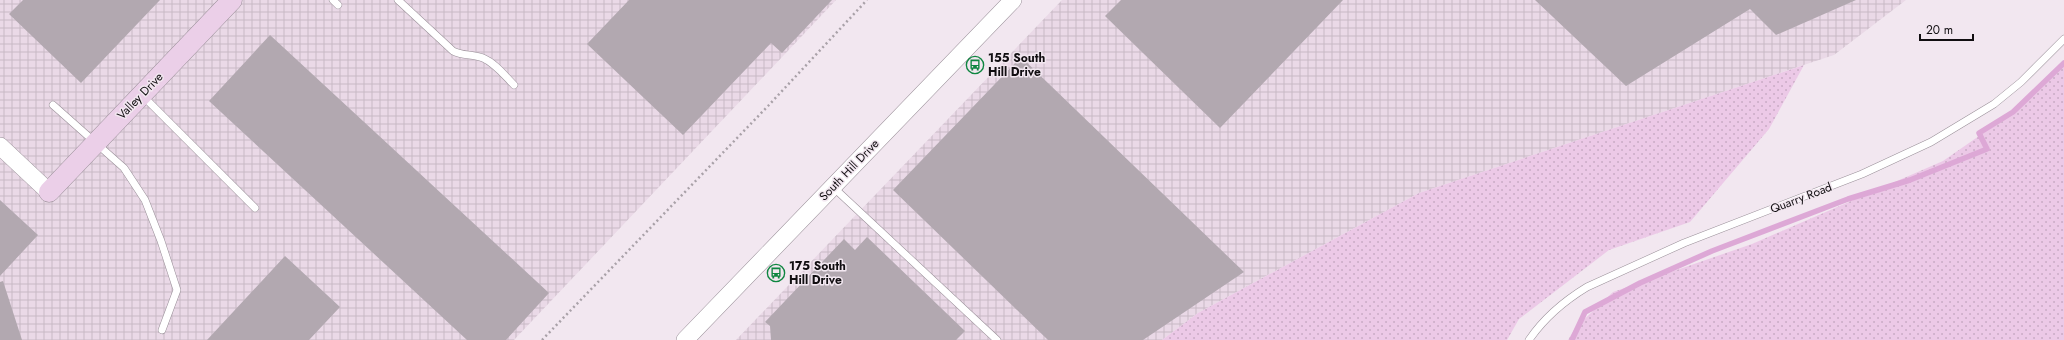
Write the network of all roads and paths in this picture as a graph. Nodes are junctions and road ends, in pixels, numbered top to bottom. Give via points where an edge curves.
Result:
1 (232, 0) edge
2 (398, 0) edge
3 (867, 0) edge
4 (1013, 0) edge
5 (2064, 39) edge
6 (514, 85) dead end
7 (142, 94) junction
8 (53, 105) dead end
9 (97, 142) junction
10 (0, 146) edge
11 (832, 187) junction
12 (49, 192) joint
13 (255, 208) dead end
14 (162, 330) dead end
15 (542, 340) edge
16 (685, 340) edge
17 (997, 340) edge
18 (1528, 340) edge

1 - 7 main road, Valley Drive
2 - 6 lane via 453,51 488,61
3 - 15 path
4 - 11 street, South Hill Drive
5 - 18 lane, Quarry Road via 2021,82 1965,123 1862,174 1713,230 1587,287 1553,312
7 - 9 main road, Valley Drive
7 - 13 lane
8 - 9 lane
9 - 12 main road, Valley Drive
9 - 14 lane via 124,168 145,200 161,241 176,290
10 - 12 street
11 - 16 street, South Hill Drive
11 - 17 lane

